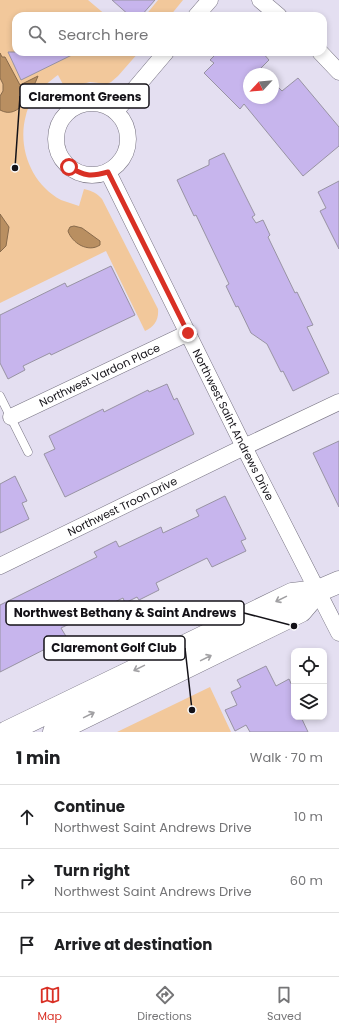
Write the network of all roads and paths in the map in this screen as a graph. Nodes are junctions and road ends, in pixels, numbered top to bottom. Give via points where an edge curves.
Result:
1 (210, 0) edge
2 (260, 0) edge
3 (200, 12) edge
4 (274, 12) edge
5 (163, 56) edge
6 (324, 56) edge
7 (339, 72) edge
8 (116, 112) junction
9 (108, 172) junction
10 (188, 333) junction
11 (0, 396) edge
12 (339, 402) edge
13 (11, 417) junction
14 (244, 447) junction
15 (28, 452) dead end
16 (0, 566) edge
17 (339, 582) edge
18 (318, 591) junction
19 (339, 633) edge
20 (7, 732) edge
21 (54, 732) edge

1 - 3 street
2 - 4 street
5 - 8 street
6 - 7 street
8 - 9 street via 125,123 129,137 127,151 120,164
8 - 9 street via 103,104 89,103 75,108 64,117 58,129 56,143 60,156 69,167 81,174 95,176
9 - 10 street, Northwest Saint Andrews Drive
10 - 13 street, Northwest Vardon Place
10 - 14 street, Northwest Saint Andrews Drive
11 - 13 lane
12 - 14 street, Northwest Troon Drive
13 - 15 lane
14 - 16 street, Northwest Troon Drive
14 - 18 street, Northwest Saint Andrews Drive
17 - 18 main road
18 - 19 street, Northwest Saint Andrews Drive
18 -> 20 main road via 292,594
21 -> 18 main road via 301,611

